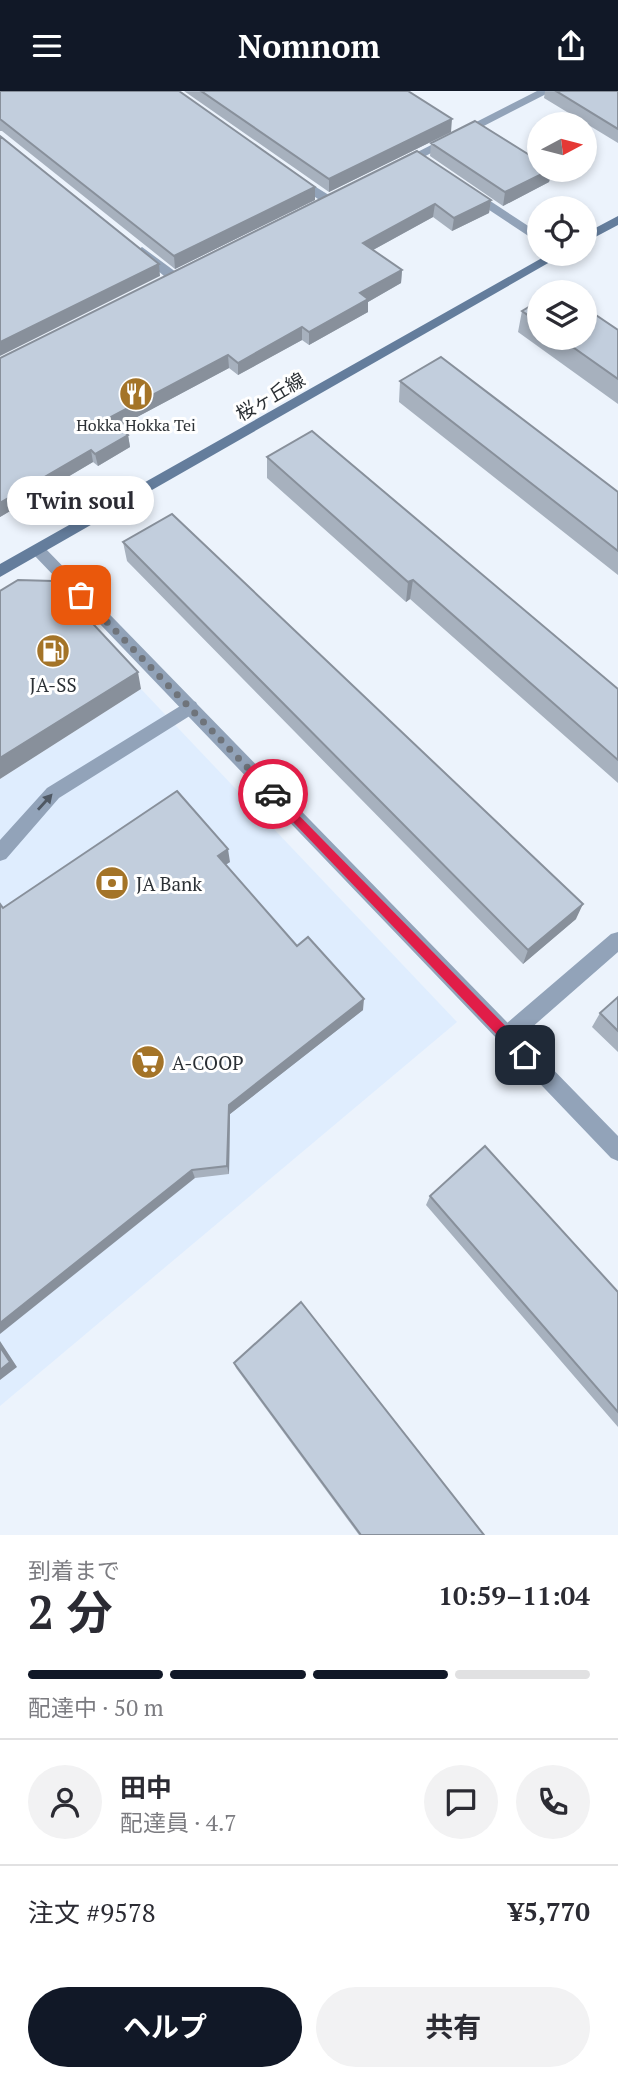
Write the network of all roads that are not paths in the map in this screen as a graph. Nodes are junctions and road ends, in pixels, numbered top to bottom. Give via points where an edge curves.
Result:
1 (546, 91) edge
2 (417, 156) junction
3 (429, 163) edge
4 (283, 169) edge
5 (384, 173) edge
6 (463, 187) edge
7 (328, 201) edge
8 (618, 220) edge
9 (527, 231) edge
10 (597, 232) edge
11 (134, 244) edge
12 (537, 266) edge
13 (175, 278) edge
14 (38, 550) junction
15 (3, 564) edge
16 (190, 707) junction
17 (0, 853) edge
18 (618, 940) edge
19 (507, 1036) junction
20 (618, 1151) edge

1 - 2 street via 459,129
2 - 3 street
2 - 5 street
4 - 7 street
6 - 9 street
8 - 10 street
11 - 13 street
12 - 14 street, 桜ヶ丘線
14 - 15 street, 桜ヶ丘線
14 - 16 street
17 -> 16 street via 53,793
16 - 19 street
18 - 19 street
19 - 20 street

